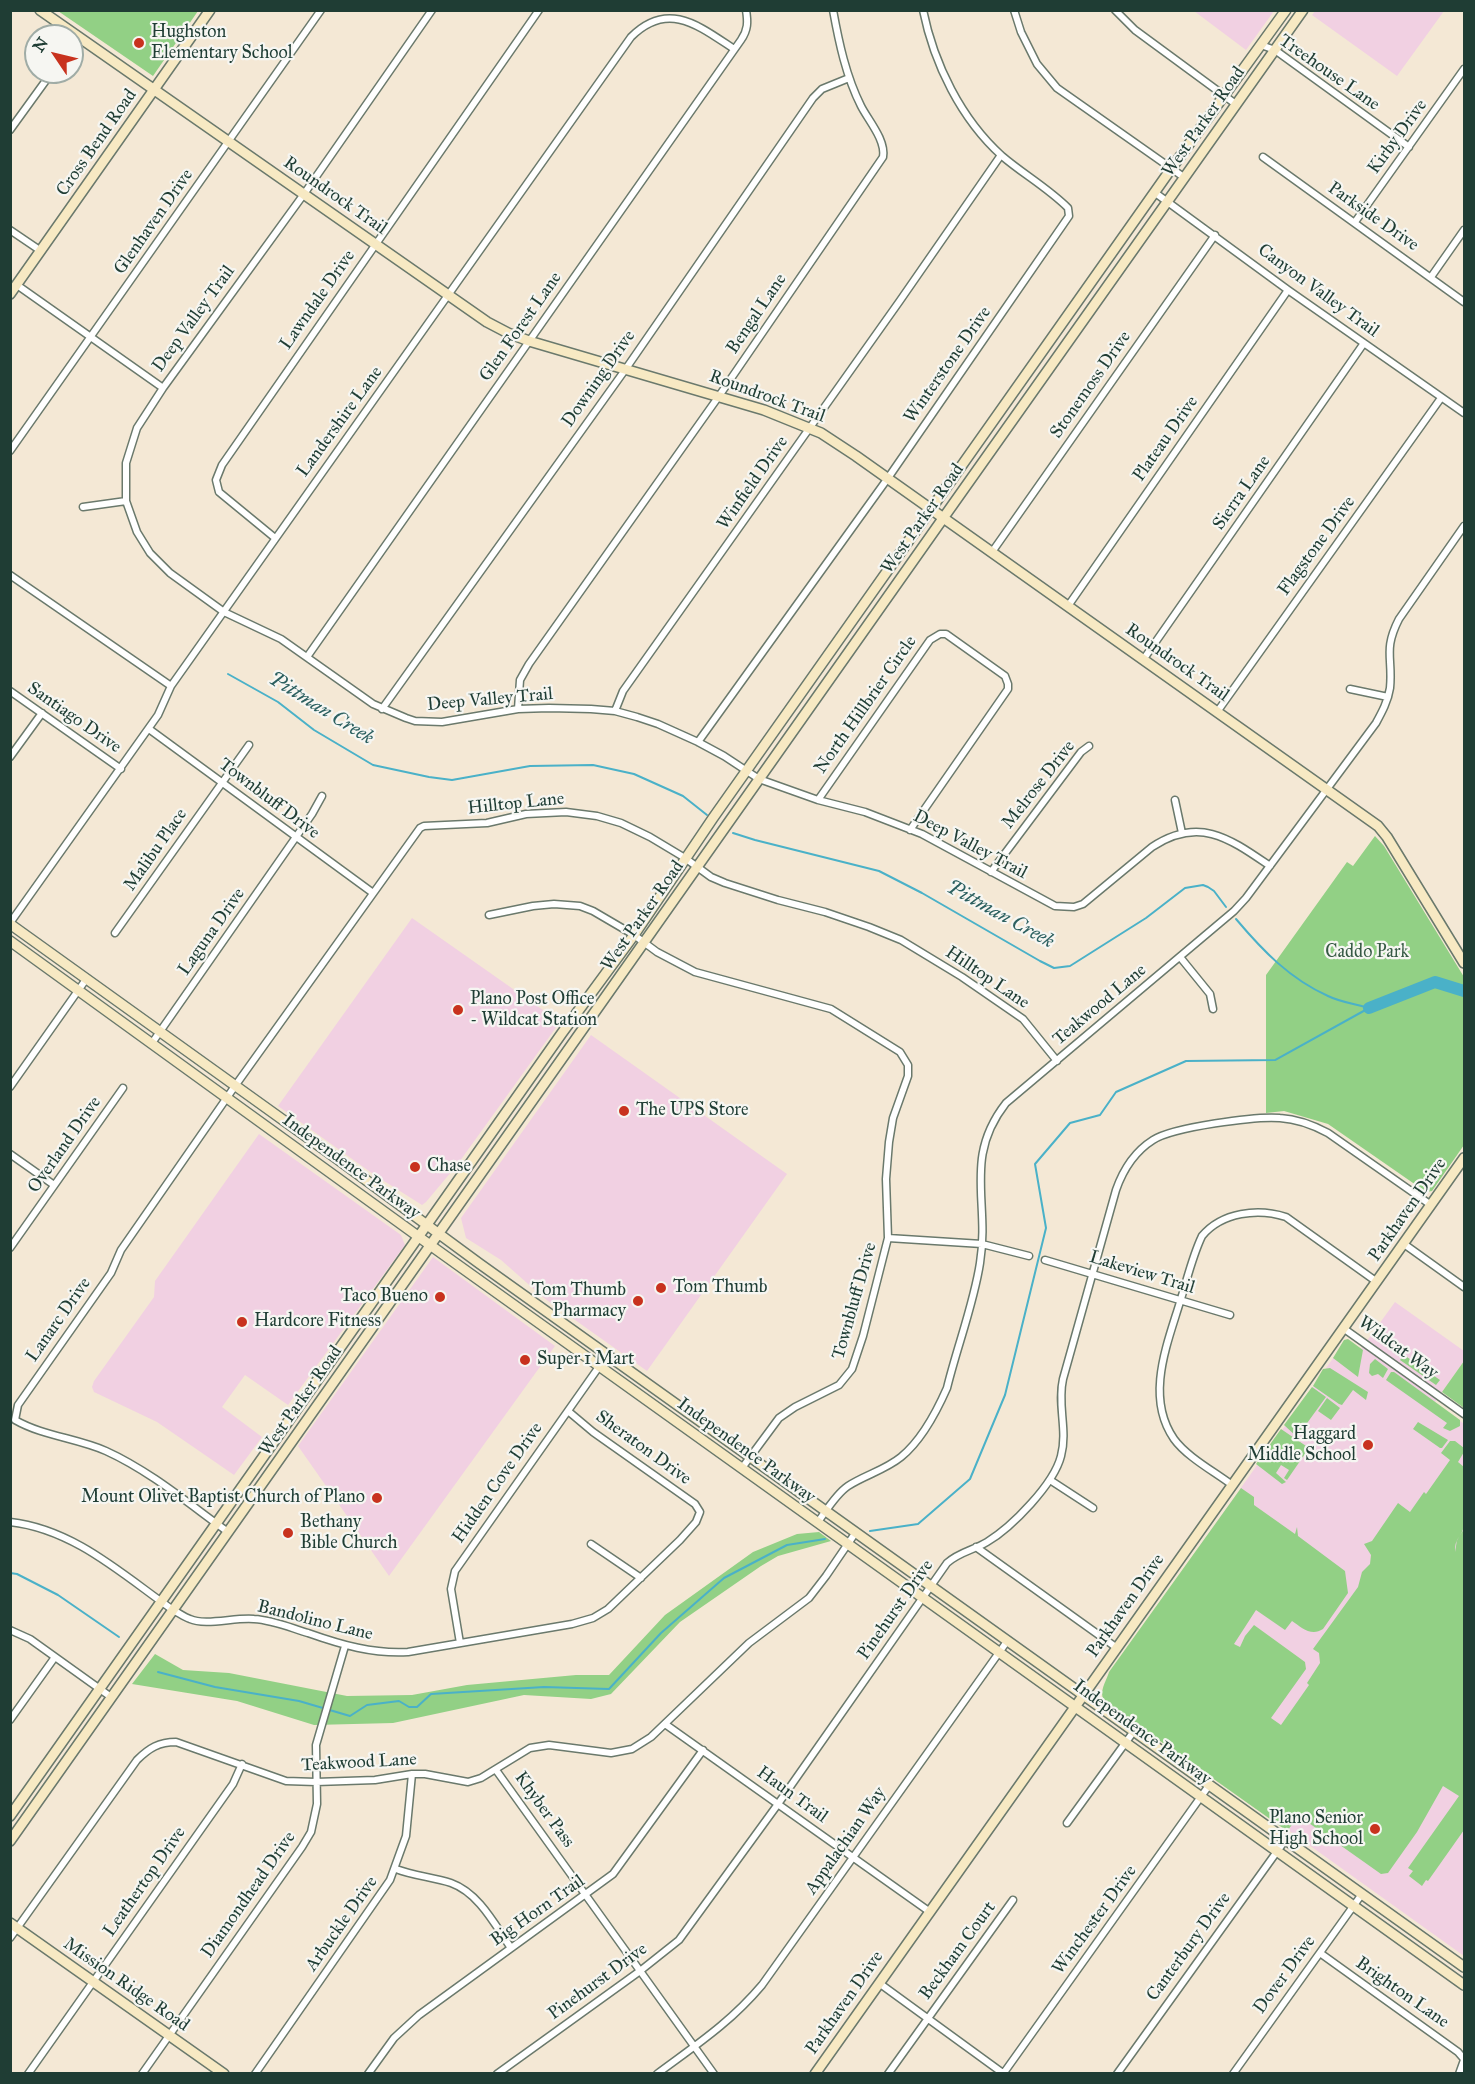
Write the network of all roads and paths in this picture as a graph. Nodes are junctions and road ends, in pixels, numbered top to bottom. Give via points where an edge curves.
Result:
1 (40, 10) edge
2 (210, 10) edge
3 (321, 10) edge
4 (432, 10) edge
5 (539, 10) edge
6 (746, 10) edge
7 (833, 10) edge
8 (923, 10) edge
9 (1014, 10) edge
10 (1115, 10) edge
11 (1286, 10) edge
12 (1304, 10) edge
13 (57, 24) edge
14 (84, 45) edge
15 (1261, 45) junction
16 (734, 49) junction
17 (1275, 50) junction
18 (1464, 69) edge
19 (849, 78) junction
20 (43, 84) edge
21 (154, 90) junction
22 (1225, 95) junction
23 (1237, 105) junction
24 (10, 130) edge
25 (229, 142) junction
26 (1409, 147) junction
27 (1001, 155) junction
28 (1263, 157) dead end
29 (1171, 169) junction
30 (1185, 178) junction
31 (1154, 192) junction
32 (304, 194) junction
33 (1168, 201) junction
34 (1355, 222) junction
35 (10, 230) edge
36 (1464, 230) edge
37 (1215, 235) junction
38 (375, 244) junction
39 (41, 251) junction
40 (1431, 277) junction
41 (16, 285) junction
42 (1288, 290) junction
43 (10, 294) edge
44 (448, 296) junction
45 (1464, 302) edge
46 (91, 337) junction
47 (530, 341) junction
48 (1364, 343) junction
49 (625, 369) junction
50 (163, 388) junction
51 (719, 396) junction
52 (1442, 398) junction
53 (1464, 413) edge
54 (810, 428) junction
55 (10, 451) edge
56 (888, 478) junction
57 (126, 501) junction
58 (83, 507) dead end
59 (932, 509) junction
60 (944, 517) junction
61 (1464, 526) edge
62 (275, 538) junction
63 (992, 552) junction
64 (10, 575) edge
65 (1068, 606) junction
66 (224, 612) junction
67 (307, 657) junction
68 (1143, 660) junction
69 (171, 686) junction
70 (1350, 689) dead end
71 (10, 691) edge
72 (1388, 697) junction
73 (382, 709) junction
74 (518, 709) junction
75 (615, 711) junction
76 (1217, 712) junction
77 (42, 713) junction
78 (148, 729) junction
79 (698, 742) junction
80 (249, 745) dead end
81 (1089, 746) dead end
82 (10, 757) edge
83 (121, 769) junction
84 (747, 771) junction
85 (759, 779) junction
86 (221, 783) junction
87 (1326, 789) junction
88 (322, 796) dead end
89 (818, 800) junction
90 (1175, 800) dead end
91 (910, 830) junction
92 (1182, 834) junction
93 (295, 838) junction
94 (685, 858) junction
95 (1270, 866) junction
96 (697, 868) junction
97 (991, 872) junction
98 (373, 893) junction
99 (489, 915) dead end
100 (10, 923) edge
101 (115, 933) dead end
102 (634, 935) junction
103 (10, 941) edge
104 (644, 943) junction
105 (1180, 957) junction
106 (1464, 963) edge
107 (87, 978) junction
108 (79, 990) junction
109 (587, 1000) junction
110 (598, 1008) junction
111 (1213, 1009) dead end
112 (160, 1032) junction
113 (152, 1043) junction
114 (1057, 1060) junction
115 (542, 1063) junction
116 (554, 1072) junction
117 (235, 1086) junction
118 (10, 1087) edge
119 (123, 1088) dead end
120 (227, 1098) junction
121 (492, 1133) junction
122 (505, 1142) junction
123 (10, 1154) edge
124 (336, 1158) junction
125 (1464, 1158) edge
126 (328, 1170) junction
127 (54, 1185) junction
128 (1431, 1205) junction
129 (428, 1226) junction
130 (439, 1234) junction
131 (419, 1237) junction
132 (888, 1238) junction
133 (981, 1244) junction
134 (1404, 1244) junction
135 (431, 1246) junction
136 (10, 1248) edge
137 (1029, 1256) dead end
138 (1045, 1260) dead end
139 (1092, 1274) junction
140 (1377, 1282) junction
141 (1464, 1287) edge
142 (527, 1297) junction
143 (1180, 1301) junction
144 (519, 1308) junction
145 (1230, 1315) dead end
146 (356, 1328) junction
147 (1343, 1328) junction
148 (367, 1336) junction
149 (608, 1354) junction
150 (599, 1366) junction
151 (301, 1405) junction
152 (568, 1411) junction
153 (313, 1413) junction
154 (1464, 1414) edge
155 (750, 1456) junction
156 (742, 1468) junction
157 (1050, 1480) junction
158 (1232, 1485) junction
159 (1093, 1508) dead end
160 (826, 1510) junction
161 (700, 1512) joint
162 (10, 1522) edge
163 (818, 1522) junction
164 (217, 1524) junction
165 (228, 1532) junction
166 (856, 1532) junction
167 (591, 1544) dead end
168 (848, 1544) junction
169 (976, 1547) junction
170 (641, 1578) junction
171 (932, 1586) junction
172 (924, 1598) junction
173 (162, 1602) junction
174 (173, 1610) junction
175 (10, 1630) edge
176 (1008, 1640) junction
177 (460, 1643) junction
178 (345, 1646) junction
179 (1117, 1648) junction
180 (1000, 1652) junction
181 (55, 1657) junction
182 (100, 1689) junction
183 (1084, 1695) junction
184 (111, 1697) junction
185 (1076, 1706) junction
186 (10, 1720) edge
187 (665, 1724) junction
188 (1134, 1731) junction
189 (1126, 1742) junction
190 (703, 1750) junction
191 (242, 1764) junction
192 (496, 1770) junction
193 (412, 1774) junction
194 (316, 1782) junction
195 (1210, 1785) junction
196 (1202, 1797) junction
197 (778, 1804) junction
198 (10, 1816) edge
199 (1067, 1823) dead end
200 (1286, 1839) junction
201 (10, 1841) edge
202 (1277, 1851) junction
203 (853, 1858) junction
204 (396, 1869) junction
205 (1362, 1894) junction
206 (586, 1895) junction
207 (1013, 1900) dead end
208 (1354, 1906) junction
209 (930, 1912) junction
210 (14, 1926) edge
211 (10, 1938) edge
212 (511, 1948) junction
213 (1320, 1953) junction
214 (1464, 1967) edge
215 (640, 1971) junction
216 (93, 1982) junction
217 (879, 1983) junction
218 (1464, 1985) edge
219 (928, 2018) junction
220 (169, 2035) junction
221 (695, 2046) junction
222 (1464, 2060) edge
223 (28, 2073) edge
224 (142, 2073) edge
225 (224, 2073) edge
226 (255, 2073) edge
227 (368, 2073) edge
228 (498, 2073) edge
229 (657, 2073) edge
230 (714, 2073) edge
231 (815, 2073) edge
232 (888, 2073) edge
233 (1004, 2073) edge
234 (1117, 2073) edge
235 (1233, 2073) edge
236 (1459, 2073) edge

1 - 13 main road, Roundrock Trail
2 - 21 main road, Cross Bend Road
3 - 25 street, Glenhaven Drive
4 - 32 street, Deep Valley Trail
5 - 38 street, Lawndale Drive
6 - 16 street, Glen Forest Lane via 746,32
7 - 19 street, Bengal Lane
8 - 27 street, Winterstone Drive via 948,82
9 - 29 street via 1029,49 1050,81
10 - 22 street via 1135,30
11 - 15 main road, West Parker Road
12 - 17 main road, West Parker Road
14 - 21 main road, Roundrock Trail
15 - 17 street, Treehouse Lane
15 - 22 main road, West Parker Road
16 - 44 street, Landershire Lane via 680,18 656,19 640,28
16 - 47 street, Glen Forest Lane
17 - 23 main road, West Parker Road
17 - 26 street, Treehouse Lane
18 - 26 street, Kirby Drive
19 - 49 street, Downing Drive via 822,89 813,98
19 - 51 street, Bengal Lane via 882,144 883,157
20 - 24 street
21 - 25 main road, Roundrock Trail
21 - 39 main road, Cross Bend Road
22 - 23 street
22 - 29 main road, West Parker Road
23 - 30 main road, West Parker Road
25 - 32 main road, Roundrock Trail
25 - 46 street, Glenhaven Drive
26 - 34 street, Kirby Drive
27 - 54 street, Winfield Drive
27 - 56 street, Winterstone Drive via 1064,203 1069,216
28 - 34 street, Parkside Drive
29 - 30 street
29 - 31 main road, West Parker Road
30 - 33 main road, West Parker Road
31 - 33 street, Canyon Valley Trail
31 - 59 main road, West Parker Road
32 - 38 main road, Roundrock Trail
32 - 50 street, Deep Valley Trail
33 - 37 street, Canyon Valley Trail
33 - 60 main road, West Parker Road
34 - 40 street, Parkside Drive
35 - 39 street
36 - 40 street
37 - 42 street, Canyon Valley Trail
37 - 63 street, Stonemoss Drive
38 - 44 main road, Roundrock Trail
38 - 62 street, Lawndale Drive via 218,473 216,486 222,496
39 - 41 main road, Cross Bend Road
40 - 45 street, Parkside Drive
41 - 43 main road, Cross Bend Road
41 - 46 street
42 - 48 street, Canyon Valley Trail
42 - 65 street, Plateau Drive
44 - 47 main road, Roundrock Trail via 487,322
44 - 62 street, Landershire Lane
46 - 50 street
46 - 55 street, Glenhaven Drive
47 - 49 main road, Roundrock Trail
47 - 67 street, Glen Forest Lane
48 - 52 street, Canyon Valley Trail
48 - 68 street, Sierra Lane
49 - 51 main road, Roundrock Trail
49 - 73 street, Downing Drive
50 - 57 street, Deep Valley Trail via 132,440 126,463
51 - 54 main road, Roundrock Trail
51 - 74 street, Bengal Lane via 529,664 520,680
52 - 53 street, Canyon Valley Trail
52 - 76 street, Flagstone Drive
54 - 56 main road, Roundrock Trail
54 - 75 street, Winfield Drive via 623,691
56 - 59 main road, Roundrock Trail
56 - 79 street, Winterstone Drive
57 - 58 street
57 - 66 street, Deep Valley Trail via 137,532 150,553 170,573
59 - 60 main road, Roundrock Trail
59 - 84 main road, West Parker Road
60 - 63 main road, Roundrock Trail
60 - 85 main road, West Parker Road
61 - 72 street, Teakwood Lane via 1392,634
62 - 66 street, Landershire Lane
63 - 65 main road, Roundrock Trail
64 - 69 street
65 - 68 main road, Roundrock Trail
66 - 67 street, Deep Valley Trail via 281,639
66 - 69 street, Landershire Lane
67 - 73 street, Deep Valley Trail
68 - 76 main road, Roundrock Trail
69 - 78 street, Landershire Lane
70 - 72 street
71 - 77 street, Santiago Drive
72 - 87 street, Teakwood Lane via 1376,723
73 - 74 street, Deep Valley Trail via 415,721 442,722
74 - 75 street, Deep Valley Trail
75 - 79 street, Deep Valley Trail
76 - 87 main road, Roundrock Trail
77 - 82 street
77 - 83 street, Santiago Drive
78 - 83 street, Landershire Lane
78 - 86 street, Townbluff Drive
79 - 84 street, Deep Valley Trail
80 - 86 street, Malibu Place
81 - 97 street, Melrose Drive via 1080,752
83 - 100 street, Landershire Lane
84 - 85 street, Deep Valley Trail
84 - 94 main road, West Parker Road
85 - 89 street, Deep Valley Trail
85 - 96 main road, West Parker Road
86 - 93 street, Townbluff Drive
86 - 101 street, Malibu Place
87 - 95 street, Teakwood Lane
87 - 106 main road, Roundrock Trail via 1378,826 1387,837
88 - 93 street, Laguna Drive
89 - 91 street, Deep Valley Trail via 865,812
89 - 91 street, North Hillbrier Circle via 930,640 946,634 1005,676 1008,689
90 - 92 street
91 - 97 street, Deep Valley Trail
92 - 95 street, Deep Valley Trail via 1216,834
92 - 97 street, Deep Valley Trail via 1162,840 1083,904 1074,907 1055,906
93 - 98 street, Townbluff Drive
93 - 112 street, Laguna Drive
94 - 96 street, Hilltop Lane
94 - 98 street, Hilltop Lane via 634,829 597,816 566,812 526,814 486,823 420,828
94 - 102 main road, West Parker Road
95 - 105 street, Teakwood Lane via 1234,911
96 - 104 main road, West Parker Road
96 - 114 street, Hilltop Lane via 725,883 825,912 901,940 1023,1019
98 - 117 street, Hilltop Lane
99 - 102 street, Townbluff Drive via 567,904 593,911
100 - 107 main road, Independence Parkway
102 - 104 street, Townbluff Drive
102 - 109 main road, West Parker Road
103 - 108 main road, Independence Parkway
104 - 110 main road, West Parker Road
104 - 132 street, Townbluff Drive via 694,972 831,1009 900,1052 908,1065 908,1076 889,1142
105 - 111 street via 1210,994
105 - 114 street, Teakwood Lane
107 - 108 street
107 - 112 main road, Independence Parkway
108 - 113 main road, Independence Parkway
108 - 118 street
109 - 110 main road
109 - 115 main road, West Parker Road
110 - 116 main road, West Parker Road
112 - 113 street, Laguna Drive
112 - 117 main road, Independence Parkway
113 - 120 main road, Independence Parkway
114 - 133 street, Teakwood Lane via 1006,1102 987,1135 981,1170
115 - 116 main road
115 - 121 main road, West Parker Road
116 - 122 main road, West Parker Road
117 - 120 street, Hilltop Lane
117 - 124 main road, Independence Parkway
119 - 127 street, Overland Drive
120 - 126 main road, Independence Parkway
120 - 164 street, Lanarc Drive via 121,1250 111,1273 21,1399 15,1420 126,1461
121 - 122 main road
121 - 129 main road, West Parker Road
122 - 130 main road, West Parker Road
123 - 127 street
124 - 126 main road
124 - 129 main road, Independence Parkway
125 - 128 main road, Parkhaven Drive
126 - 131 main road, Independence Parkway
127 - 136 street, Overland Drive
128 - 134 main road, Parkhaven Drive
128 - 139 street, Pinehurst Drive via 1328,1132 1305,1123 1269,1118 1181,1130 1147,1144 1125,1169
129 - 130 main road, Independence Parkway
129 - 131 main road, West Parker Road
130 - 135 main road, West Parker Road
130 - 142 main road, Independence Parkway
131 - 135 main road, Independence Parkway
131 - 146 main road, West Parker Road
132 - 133 street
132 - 155 street, Townbluff Drive via 852,1369 839,1385 780,1418
133 - 137 street
133 - 160 street, Teakwood Lane via 979,1271 946,1388 928,1425 903,1455 849,1485
134 - 140 main road, Parkhaven Drive
134 - 141 street
135 - 144 main road, Independence Parkway
135 - 148 main road, West Parker Road
138 - 139 street, Lakeview Trail
139 - 143 street, Lakeview Trail
139 - 157 street, Pinehurst Drive via 1060,1389 1063,1445
140 - 143 street via 1286,1217 1270,1212 1252,1213 1209,1227 1202,1236
140 - 147 main road, Parkhaven Drive
142 - 144 main road
142 - 149 main road, Independence Parkway
143 - 145 street, Lakeview Trail
143 - 158 street via 1163,1356 1159,1394 1164,1417 1175,1440
144 - 150 main road, Independence Parkway
146 - 148 main road
146 - 151 main road, West Parker Road
147 - 154 street, Wildcat Way
147 - 158 main road, Parkhaven Drive
148 - 153 main road, West Parker Road
149 - 150 street, Hidden Cove Drive
149 - 155 main road, Independence Parkway
150 - 152 street, Hidden Cove Drive
150 - 156 main road, Independence Parkway
151 - 153 main road
151 - 164 main road, West Parker Road
152 - 161 street, Sheraton Drive via 695,1504
152 - 177 street, Hidden Cove Drive via 455,1571 451,1589
153 - 165 main road, West Parker Road
155 - 156 street, Townbluff Drive
155 - 160 main road, Independence Parkway
156 - 163 main road, Independence Parkway
157 - 159 street
157 - 169 street, Pinehurst Drive via 1004,1529
158 - 179 main road, Parkhaven Drive
160 - 163 street, Teakwood Lane
160 - 166 main road, Independence Parkway
161 - 170 street, Bandolino Lane via 680,1540
162 - 173 street, Bandolino Lane via 73,1540
163 - 168 main road, Independence Parkway
164 - 165 street, Lanarc Drive
164 - 173 main road, West Parker Road
165 - 174 main road, West Parker Road
166 - 168 street, Teakwood Lane
166 - 171 main road, Independence Parkway
167 - 170 street
168 - 172 main road, Independence Parkway
168 - 187 street, Teakwood Lane via 809,1598 749,1643
169 - 171 street, Pinehurst Drive via 952,1559
169 - 179 street
170 - 177 street, Bandolino Lane via 608,1609 585,1621
171 - 172 street, Pinehurst Drive
171 - 176 main road, Independence Parkway
172 - 180 main road, Independence Parkway
172 - 197 street, Pinehurst Drive
173 - 174 street, Bandolino Lane
173 - 182 main road, West Parker Road
174 - 178 street, Bandolino Lane via 200,1622 242,1618 271,1621
174 - 184 main road, West Parker Road
175 - 181 street
176 - 180 street, Appalachian Way
176 - 183 main road, Independence Parkway
177 - 178 street, Bandolino Lane via 394,1653
178 - 194 street, Diamondhead Drive via 315,1753
179 - 183 main road, Parkhaven Drive
180 - 185 main road, Independence Parkway
180 - 203 street, Appalachian Way
181 - 182 street
181 - 186 street
182 - 184 street
182 - 198 main road, West Parker Road
183 - 185 main road, Parkhaven Drive
183 - 188 main road, Independence Parkway
184 - 201 main road, West Parker Road
185 - 189 main road, Independence Parkway
185 - 209 main road, Parkhaven Drive
187 - 190 street, Haun Trail
187 - 192 street, Teakwood Lane via 641,1744 621,1752 539,1746 520,1753
188 - 189 street
188 - 195 main road, Independence Parkway
189 - 196 main road, Independence Parkway
189 - 199 street
190 - 197 street, Haun Trail
190 - 206 street, Big Horn Trail via 621,1865
191 - 194 street, Teakwood Lane via 286,1781
191 - 210 street, Teakwood Lane via 176,1742 152,1747 137,1760
191 - 216 street, Leathertop Drive via 228,1791
192 - 193 street, Teakwood Lane via 468,1782
192 - 206 street, Khyber Pass
193 - 194 street, Teakwood Lane
193 - 204 street, Arbuckle Drive via 406,1836
194 - 220 street, Diamondhead Drive via 311,1832
195 - 196 street, Winchester Drive
195 - 200 main road, Independence Parkway
196 - 202 main road, Independence Parkway
196 - 233 street, Winchester Drive
197 - 203 street, Haun Trail
197 - 215 street, Pinehurst Drive via 686,1932
200 - 202 street, Canterbury Drive
200 - 205 main road, Independence Parkway
202 - 208 main road, Independence Parkway
202 - 234 street, Canterbury Drive
203 - 209 street, Haun Trail
203 - 221 street, Appalachian Way via 762,1985 736,2014
204 - 212 street via 463,1889 483,1908
204 - 226 street, Arbuckle Drive via 384,1892
205 - 208 street, Dover Drive
205 - 214 main road, Independence Parkway
206 - 212 street, Big Horn Trail
206 - 215 street, Khyber Pass
207 - 219 street, Beckham Court
208 - 213 street, Dover Drive
208 - 218 main road, Independence Parkway
209 - 217 main road, Parkhaven Drive
210 - 211 street, Teakwood Lane
210 - 216 main road, Mission Ridge Road
212 - 227 street, Big Horn Trail via 419,2015 394,2038
213 - 222 street, Brighton Lane
213 - 235 street, Dover Drive
215 - 221 street, Khyber Pass
215 - 228 street, Pinehurst Drive
216 - 220 main road, Mission Ridge Road
216 - 223 street, Leathertop Drive
217 - 219 street
217 - 231 main road, Parkhaven Drive
219 - 232 street, Beckham Court
219 - 233 street
220 - 224 street, Diamondhead Drive
220 - 225 main road, Mission Ridge Road
221 - 229 street, Appalachian Way
221 - 230 street, Khyber Pass
222 - 236 street

